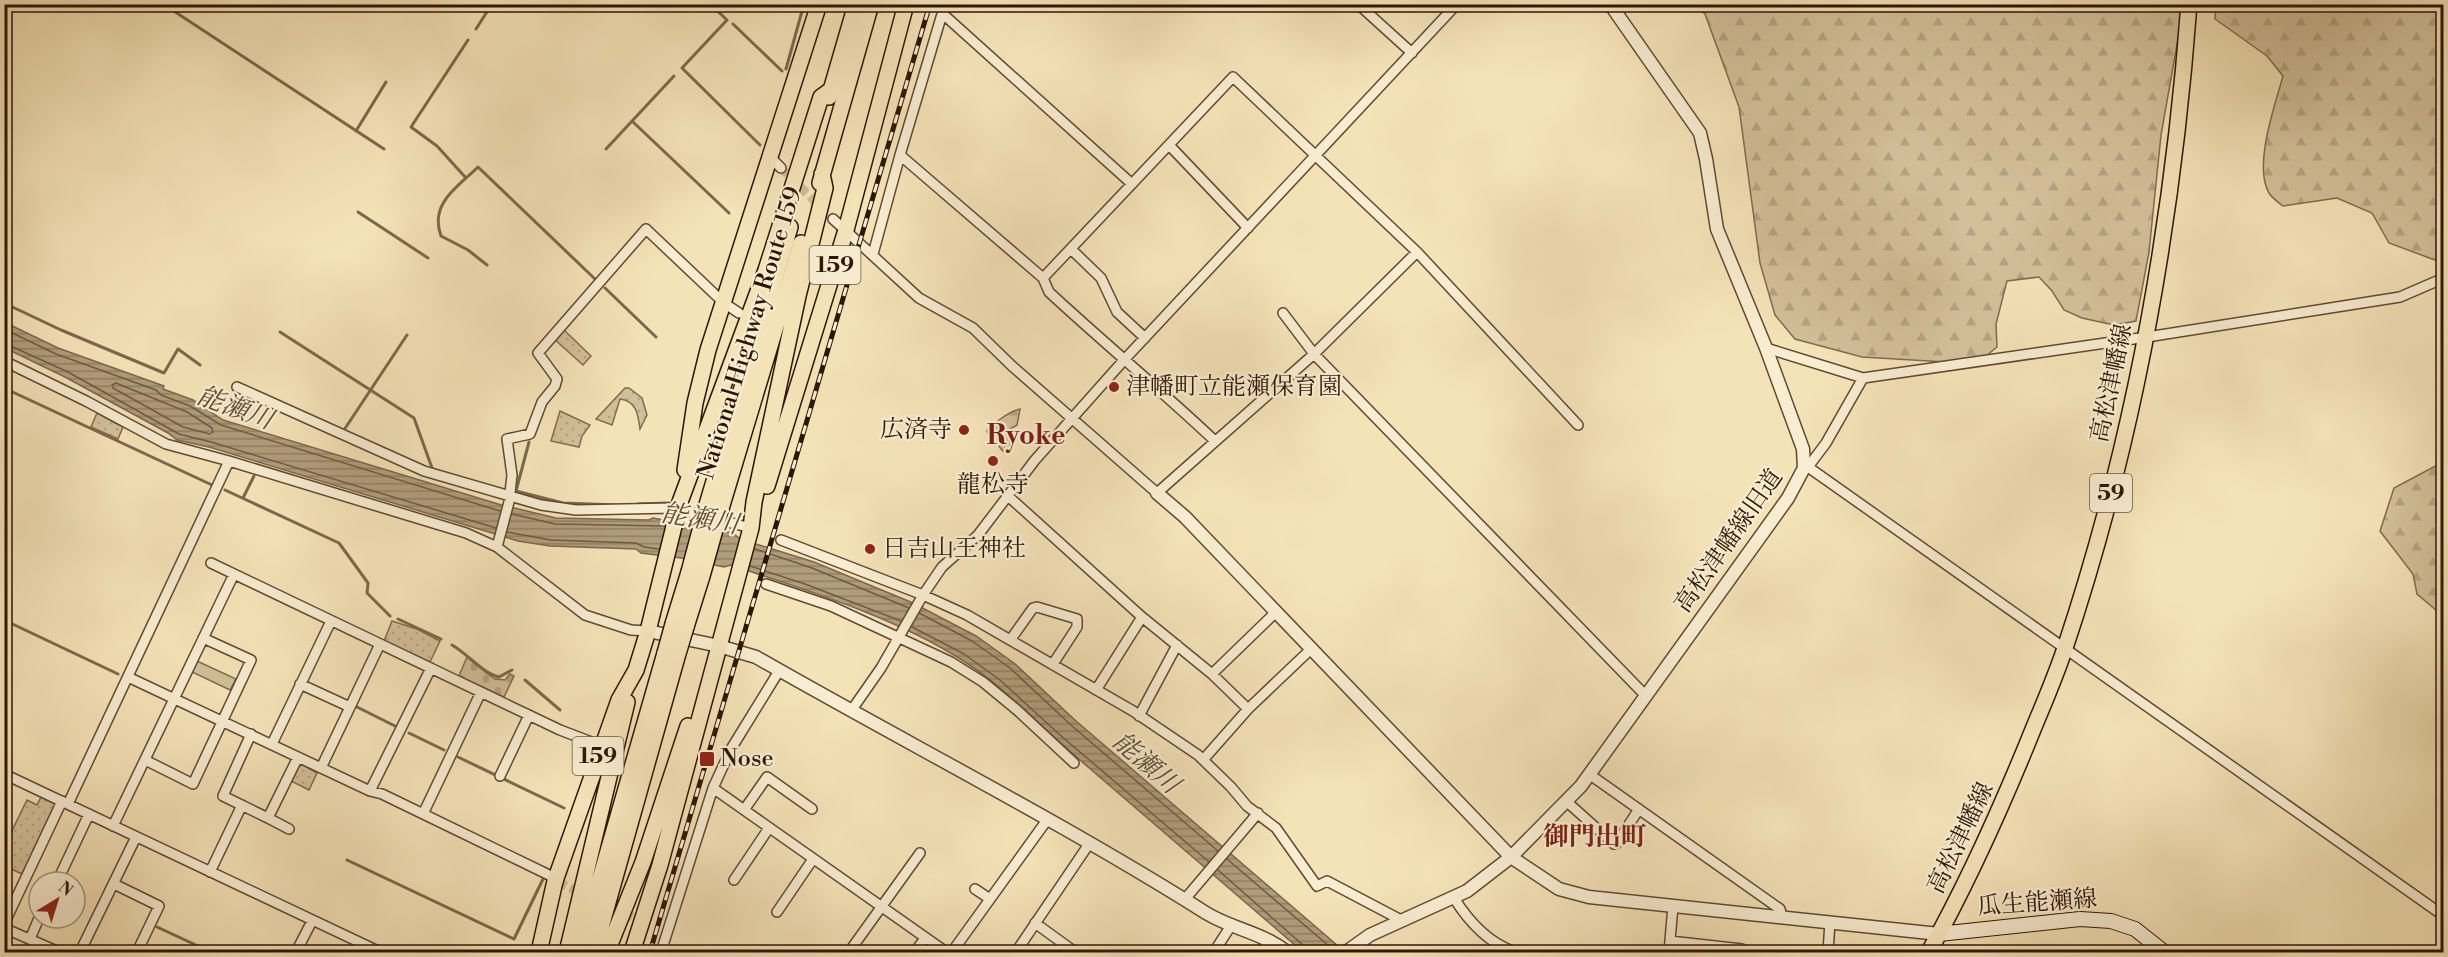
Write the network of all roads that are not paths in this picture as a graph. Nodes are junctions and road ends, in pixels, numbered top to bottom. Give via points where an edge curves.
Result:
1 (819, 4) edge
2 (856, 4) edge
3 (872, 4) edge
4 (906, 4) edge
5 (1358, 4) edge
6 (1456, 4) edge
7 (1610, 4) edge
8 (2189, 4) edge
9 (944, 9) edge
10 (1412, 53) junction
11 (832, 89) junction
12 (1169, 145) junction
13 (900, 154) junction
14 (1316, 156) junction
15 (822, 174) junction
16 (1132, 184) junction
17 (834, 219) tunnel mouth
18 (1248, 228) junction
19 (846, 230) junction
20 (1071, 249) junction
21 (1417, 252) junction
22 (873, 254) junction
23 (1043, 278) junction
24 (2444, 278) edge
25 (724, 303) junction
26 (739, 313) dead end
27 (1283, 313) dead end
28 (797, 330) dead end
29 (813, 334) junction
30 (2147, 337) junction
31 (1145, 338) junction
32 (1766, 348) junction
33 (1314, 354) junction
34 (1124, 360) junction
35 (4, 361) edge
36 (1863, 378) junction
37 (237, 387) dead end
38 (1072, 417) junction
39 (1578, 425) dead end
40 (1215, 441) junction
41 (229, 461) junction
42 (1806, 468) junction
43 (1158, 493) junction
44 (1008, 496) junction
45 (509, 498) junction
46 (679, 508) junction
47 (713, 510) junction
48 (751, 528) junction
49 (781, 540) dead end
50 (498, 544) junction
51 (211, 563) dead end
52 (234, 574) junction
53 (766, 584) dead end
54 (921, 598) junction
55 (1276, 612) junction
56 (1142, 617) junction
57 (331, 621) junction
58 (648, 631) junction
59 (898, 637) junction
60 (203, 638) junction
61 (1011, 639) junction
62 (380, 644) junction
63 (719, 645) junction
64 (1177, 645) junction
65 (1311, 649) junction
66 (2065, 650) junction
67 (671, 655) junction
68 (1053, 664) junction
69 (713, 665) junction
70 (431, 668) junction
71 (636, 670) junction
72 (779, 671) junction
73 (1212, 674) junction
74 (128, 677) junction
75 (300, 684) junction
76 (1096, 690) junction
77 (481, 692) junction
78 (1645, 695) junction
79 (174, 698) junction
80 (350, 707) junction
81 (1248, 709) junction
82 (851, 711) junction
83 (530, 715) junction
84 (1139, 716) junction
85 (222, 720) junction
86 (251, 734) junction
87 (272, 744) junction
88 (602, 746) junction
89 (298, 757) junction
90 (145, 760) junction
91 (1203, 760) junction
92 (1074, 763) dead end
93 (321, 768) junction
94 (4, 774) edge
95 (1589, 774) junction
96 (500, 776) dead end
97 (713, 788) junction
98 (370, 790) junction
99 (1566, 801) junction
100 (65, 803) junction
101 (242, 805) junction
102 (812, 809) dead end
103 (1639, 809) junction
104 (744, 810) junction
105 (1258, 813) junction
106 (89, 814) junction
107 (423, 814) junction
108 (268, 818) junction
109 (1047, 820) junction
110 (113, 826) junction
111 (769, 828) junction
112 (289, 829) dead end
113 (136, 837) junction
114 (1089, 843) junction
115 (920, 853) dead end
116 (1511, 856) junction
117 (813, 859) junction
118 (63, 870) edge
119 (210, 872) junction
120 (734, 880) dead end
121 (556, 881) junction
122 (114, 884) junction
123 (975, 889) dead end
124 (1454, 898) junction
125 (990, 899) junction
126 (1185, 899) junction
127 (1673, 906) junction
128 (881, 907) junction
129 (777, 912) dead end
130 (2444, 916) edge
131 (1782, 917) junction
132 (312, 921) junction
133 (1403, 921) junction
134 (1830, 922) junction
135 (1035, 923) junction
136 (1232, 924) junction
137 (4, 926) edge
138 (34, 930) edge
139 (1939, 934) junction
140 (925, 938) junction
141 (30, 939) junction
142 (1271, 940) junction
143 (1670, 941) junction
144 (1742, 949) dead end
145 (1353, 950) edge
146 (1502, 950) edge
147 (59, 952) edge
148 (80, 952) edge
149 (137, 952) edge
150 (296, 952) edge
151 (380, 952) edge
152 (539, 952) edge
153 (567, 952) edge
154 (579, 952) edge
155 (594, 952) edge
156 (607, 952) edge
157 (632, 952) edge
158 (661, 952) edge
159 (849, 952) edge
160 (915, 952) edge
161 (946, 952) edge
162 (952, 952) edge
163 (1016, 952) edge
164 (1075, 952) edge
165 (1214, 952) edge
166 (1261, 952) edge
167 (1287, 952) edge
168 (1515, 952) edge
169 (1670, 952) edge
170 (1827, 952) edge
171 (1929, 952) edge
172 (2164, 952) edge

1 - 25 main road, 159 via 776,163
2 - 11 main road, National Highway Route 159 / 159
3 - 15 main road, National Highway Route 159 / 159
4 - 19 main road, 159
5 - 10 street
6 - 10 street
7 - 32 street, 高松津幡線旧道 via 1700,133 1717,228
8 - 30 main road, 高松津幡線 / 59 via 2183,86
9 - 13 street
9 - 16 street
10 - 14 street
11 - 46 main road, 159 via 821,98 766,270
11 - 47 main road, National Highway Route 159 / 159
12 - 14 street via 1233,77
12 - 16 street
12 - 18 street
13 - 22 street
13 - 23 street
14 - 18 street
14 - 21 street
15 - 47 main road, National Highway Route 159 / 159
15 - 48 main road, 159 via 825,188 798,296
16 - 20 street
17 - 19 street
18 - 31 street
19 - 22 street
19 - 29 main road, 159
20 - 23 street
20 - 31 street via 1101,278 1117,312
21 - 33 street
21 - 39 street
22 - 38 street via 920,298 973,328
23 - 34 street via 1049,292
24 - 30 street via 2400,297
25 - 26 street
25 - 45 street via 646,229 538,353 557,380 542,402 531,434 507,439 512,475
25 - 46 main road, 159 via 695,403
27 - 33 street
28 - 29 street
29 - 48 main road, 159
30 - 36 street
30 - 66 main road, 高松津幡線 / 59 via 2103,525
31 - 34 street
32 - 36 street
32 - 42 street, 高松津幡線旧道 via 1803,449
33 - 40 street
33 - 78 street
34 - 38 street
34 - 40 street
35 - 41 street via 166,444
36 - 42 street via 1826,443
37 - 45 street via 424,471
38 - 43 street
38 - 44 street
40 - 43 street
41 - 50 street
41 - 74 street
42 - 66 street
42 - 78 street, 高松津幡線旧道
43 - 55 street
44 - 54 street via 978,535 942,567
44 - 56 street
45 - 46 street via 576,510
45 - 50 street
46 - 48 street
46 - 58 main road, 159
47 - 67 main road, National Highway Route 159 / 159, bridge
48 - 63 main road, 159
49 - 54 street
50 - 58 street via 585,615 631,630
51 - 52 street
52 - 57 street
52 - 60 street
53 - 59 street via 831,606
54 - 59 street
54 - 61 street
55 - 65 street
55 - 73 street
56 - 64 street
56 - 76 street
57 - 62 street
57 - 75 street
58 - 63 street
58 - 71 main road, 159
59 - 82 street
59 - 92 street via 983,682
60 - 79 street
60 - 85 street via 251,660
61 - 68 street
61 - 68 street via 1033,608 1077,619 1077,627
62 - 70 street
62 - 80 street
63 - 69 main road, 159
63 - 72 street via 756,657
64 - 73 street
64 - 84 street
65 - 81 street
65 - 116 street
66 - 130 street
66 - 139 main road, 高松津幡線 / 59 via 2000,812
67 - 154 main road, National Highway Route 159 / 159
67 - 155 main road, National Highway Route 159 / 159
68 - 76 street
69 - 156 main road, 159 via 695,704 643,862
69 - 157 main road, 159 via 660,865 637,919
70 - 77 street
70 - 98 street
71 - 88 main road, 159 via 619,700
71 - 153 main road, 159
72 - 82 street
72 - 97 street via 731,748
73 - 81 street
74 - 79 street
74 - 100 street
75 - 80 street
75 - 87 street
76 - 84 street
77 - 83 street
77 - 107 street
78 - 95 street, 高松津幡線旧道
79 - 85 street
79 - 90 street
80 - 93 street
81 - 91 street
82 - 109 street
83 - 88 street
83 - 96 street
84 - 91 street
85 - 86 street
85 - 90 street via 193,784
86 - 87 street
86 - 101 street via 223,796
87 - 89 street
88 - 121 main road, 159
89 - 93 street
89 - 108 street
90 - 110 street
91 - 105 street
93 - 98 street
94 - 100 street
95 - 99 street, 高松津幡線旧道
95 - 103 street
97 - 104 street
97 - 158 street
98 - 107 street
99 - 103 street via 1614,844
99 - 116 street, 高松津幡線旧道
100 - 106 street
100 - 137 street
101 - 108 street
101 - 119 street
102 - 104 street via 767,777
103 - 131 street via 1780,909
104 - 111 street
105 - 126 street
105 - 133 street via 1276,828 1317,886 1327,881
106 - 110 street
106 - 118 street
107 - 121 street
108 - 112 street
109 - 114 street
109 - 125 street
110 - 113 street
111 - 117 street
111 - 120 street
113 - 119 street
113 - 122 street
114 - 126 street
114 - 135 street
115 - 128 street
116 - 124 street, 高松津幡線旧道
116 - 127 street via 1559,888 1589,897
117 - 128 street
117 - 129 street
119 - 132 street
121 - 152 main road, 159
122 - 148 street
122 - 149 street via 159,906
123 - 125 street
124 - 133 street, 高松津幡線旧道
124 - 146 street via 1474,925
125 - 162 street
126 - 136 street
127 - 131 street
127 - 143 street
128 - 140 street
128 - 159 street
131 - 134 street
132 - 150 street
132 - 151 street
133 - 145 street, 高松津幡線旧道
134 - 139 street
134 - 170 street
135 - 163 street
135 - 164 street
136 - 142 street
136 - 165 street
137 - 141 street
138 - 141 street
139 - 171 main road, 高松津幡線 / 59
139 - 172 main road, 瓜生能瀬線 via 2080,919 2111,921 2135,929
140 - 160 street
140 - 161 street
141 - 147 street
142 - 166 street
142 - 167 street
143 - 144 street
143 - 169 street
146 - 168 street

